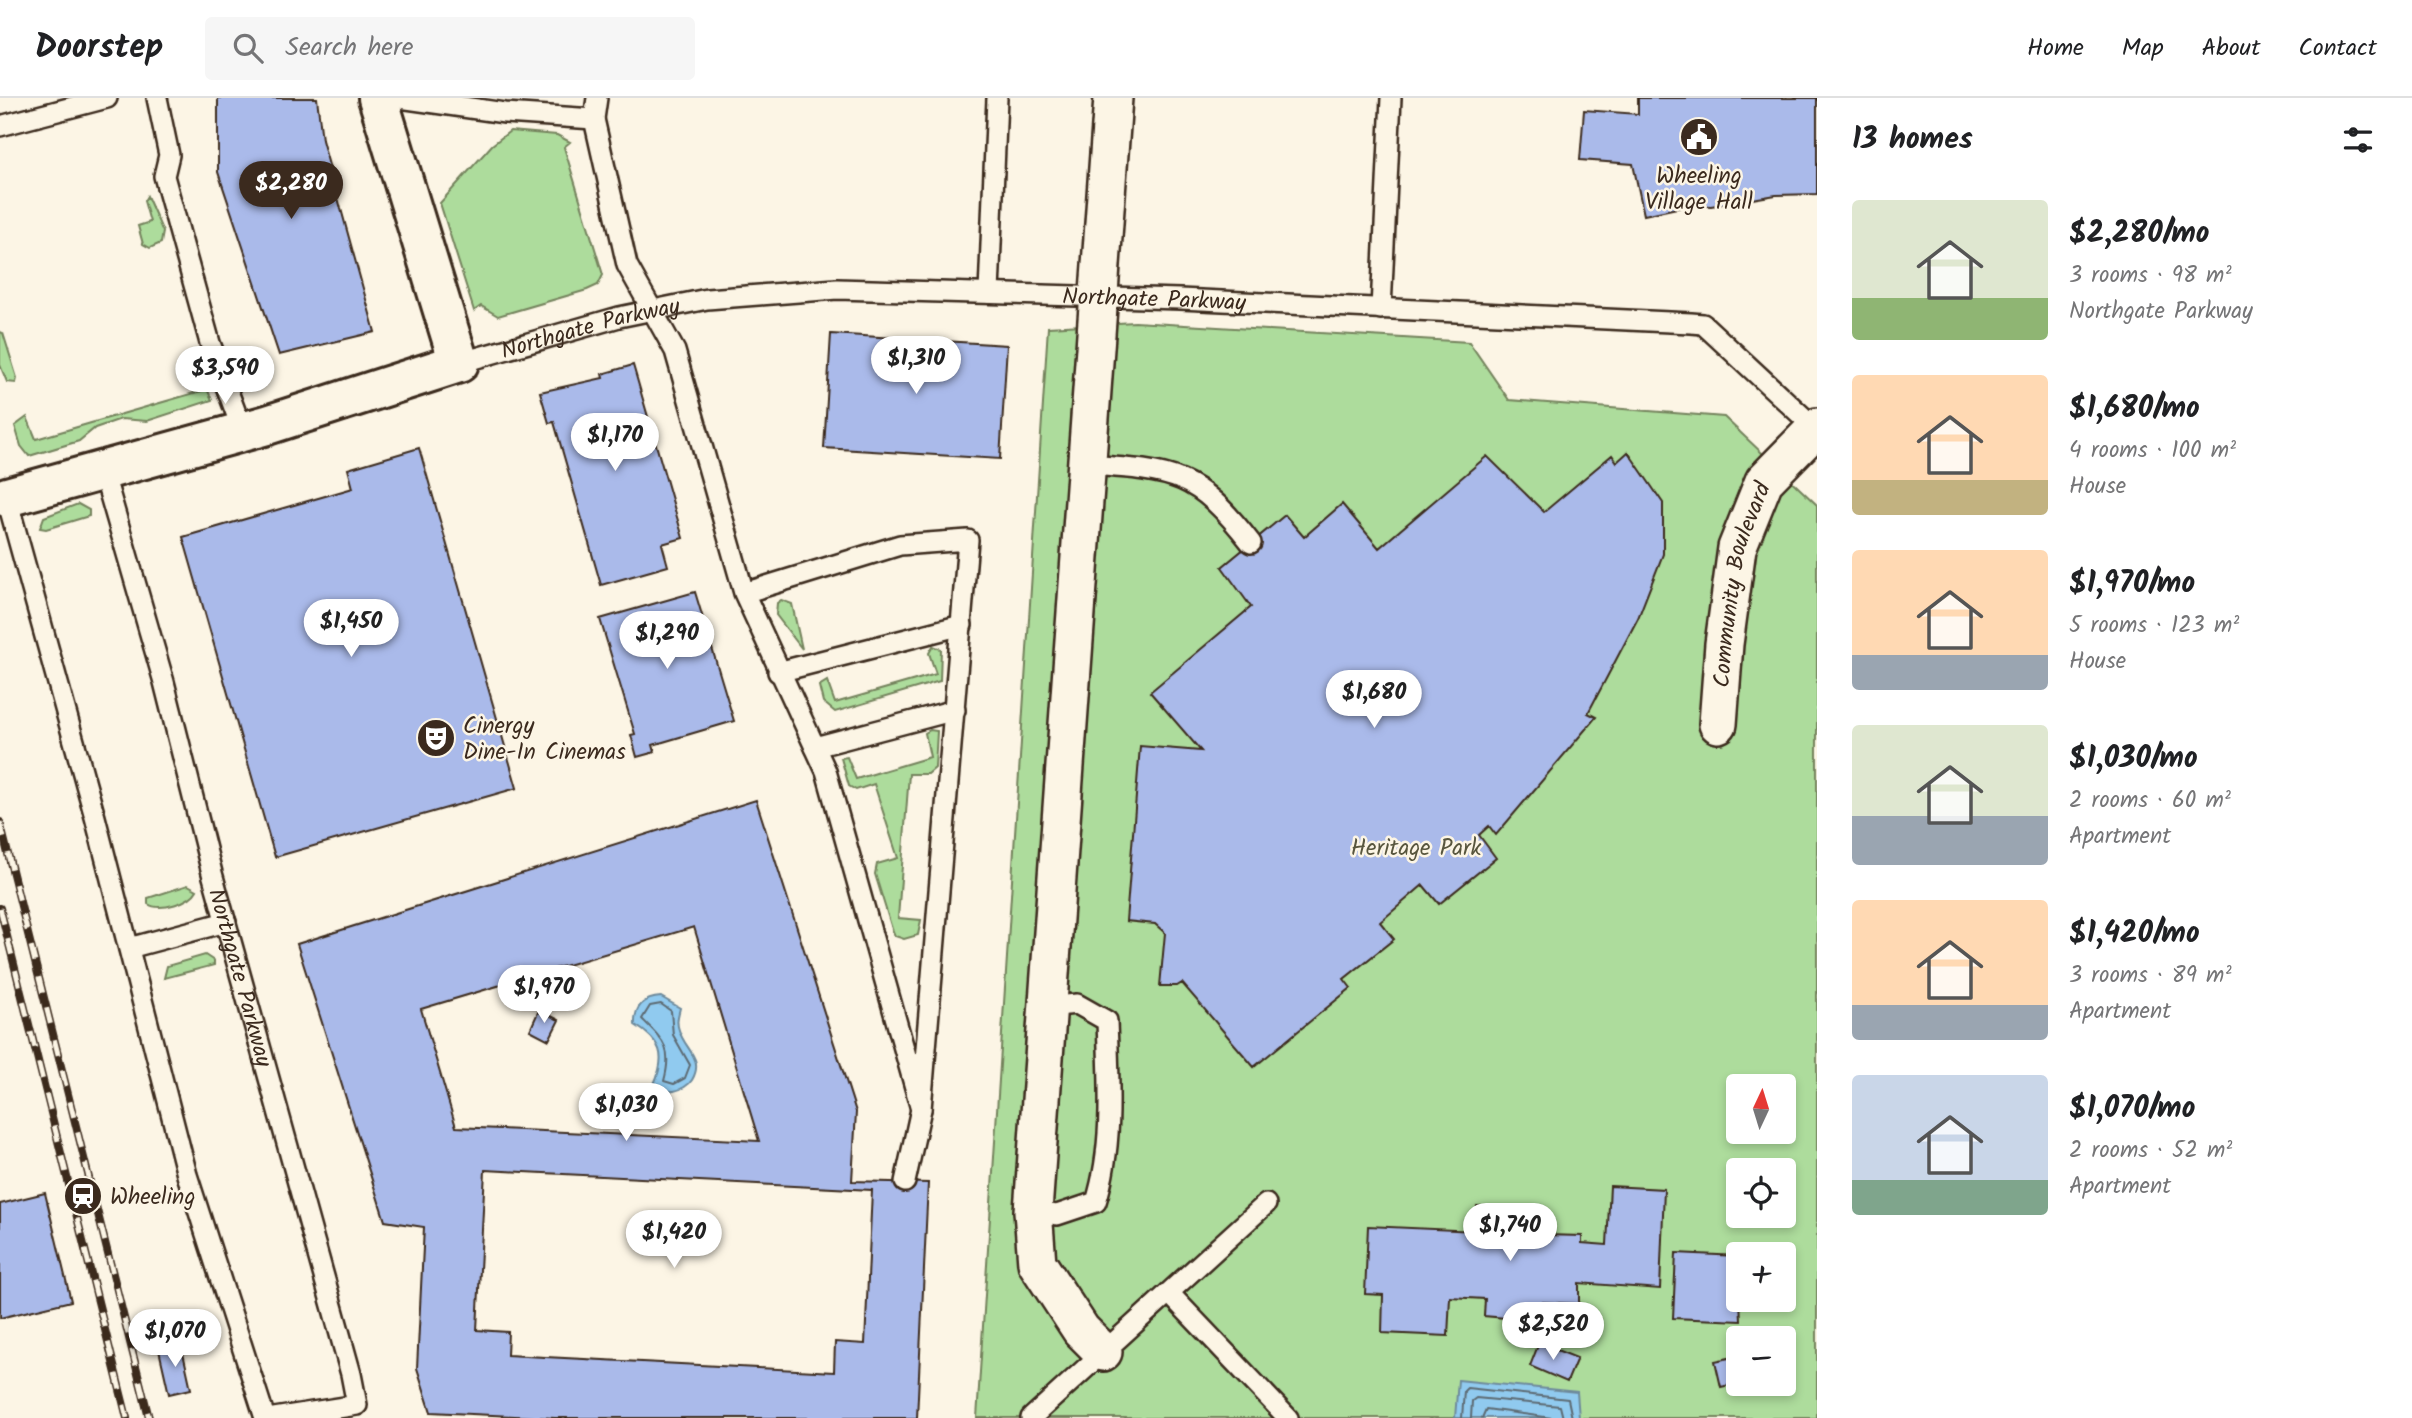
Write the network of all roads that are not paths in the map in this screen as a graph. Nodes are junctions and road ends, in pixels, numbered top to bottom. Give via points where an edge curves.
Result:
1 (107, 98) edge
2 (157, 98) edge
3 (378, 98) edge
4 (400, 98) edge
5 (597, 98) edge
6 (997, 98) edge
7 (1113, 98) edge
8 (1391, 98) edge
9 (594, 119) junction
10 (0, 126) edge
11 (989, 293) junction
12 (1100, 298) junction
13 (1381, 309) junction
14 (652, 310) junction
15 (459, 363) junction
16 (1816, 428) edge
17 (243, 432) junction
18 (1087, 466) junction
19 (103, 471) junction
20 (3, 489) edge
21 (1251, 543) dead end
22 (744, 593) junction
23 (962, 625) junction
24 (778, 672) junction
25 (955, 710) junction
26 (1718, 724) dead end
27 (815, 747) junction
28 (226, 922) junction
29 (129, 948) junction
30 (1046, 1007) junction
31 (921, 1109) junction
32 (905, 1182) dead end
33 (1266, 1204) dead end
34 (1033, 1212) junction
35 (1169, 1293) junction
36 (1103, 1352) junction
37 (265, 1418) edge
38 (274, 1418) edge
39 (1031, 1418) edge
40 (1288, 1418) edge

1 - 10 lane
2 - 17 lane via 169,155 164,176 210,343
3 - 15 street
4 - 9 lane via 505,113
5 - 9 lane
6 - 11 lane
7 - 12 street
8 - 13 lane
9 - 14 lane via 627,265
11 - 12 lane, Northgate Parkway
11 - 14 lane, Northgate Parkway via 837,289 707,299
12 - 13 lane, Northgate Parkway
12 - 18 street
13 - 16 lane, Northgate Parkway via 1703,324
14 - 15 lane, Northgate Parkway
14 - 22 lane via 675,351
15 - 17 street, Northgate Parkway
16 - 26 street, Community Boulevard via 1764,481 1737,548
17 - 19 street, Northgate Parkway
18 - 21 lane via 1153,470 1190,482 1223,506
18 - 30 street
19 - 20 street, Northgate Parkway
19 - 28 lane, Northgate Parkway
20 - 29 lane
22 - 23 lane via 900,545 968,540
22 - 24 lane
23 - 24 lane
23 - 25 lane
24 - 27 lane
25 - 27 lane
25 - 31 lane
27 - 31 lane via 826,771
28 - 29 lane
28 - 38 lane, Northgate Parkway via 357,1405
29 - 37 lane via 187,1175
30 - 34 street
30 - 34 lane via 1077,1004 1107,1021 1110,1086 1105,1176 1096,1202 1057,1215
31 - 32 lane
33 - 35 lane
34 - 36 street via 1037,1263 1082,1330
35 - 36 lane
35 - 40 lane
36 - 39 lane

